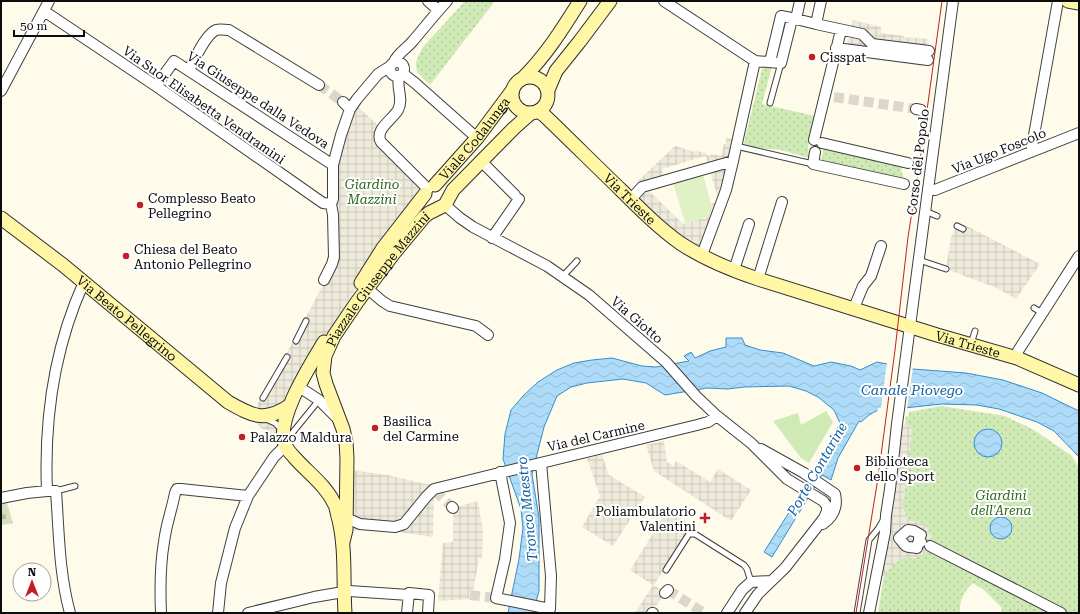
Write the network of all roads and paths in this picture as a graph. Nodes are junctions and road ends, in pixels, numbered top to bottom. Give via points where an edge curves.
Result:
1 (49, 1) edge
2 (428, 1) edge
3 (447, 1) edge
4 (580, 1) edge
5 (610, 1) edge
6 (664, 1) edge
7 (800, 1) edge
8 (821, 1) edge
9 (953, 1) edge
10 (1058, 1) edge
11 (1068, 1) edge
12 (1079, 3) edge
13 (438, 10) junction
14 (44, 11) junction
15 (794, 19) junction
16 (816, 24) junction
17 (841, 30) junction
18 (836, 48) junction
19 (756, 61) junction
20 (770, 62) junction
21 (781, 63) junction
22 (189, 70) junction
23 (396, 70) junction
24 (524, 77) junction
25 (318, 85) tunnel mouth
26 (156, 86) junction
27 (548, 90) junction
28 (1, 91) edge
29 (512, 91) junction
30 (770, 103) dead end
31 (535, 112) junction
32 (1079, 133) edge
33 (477, 138) junction
34 (818, 141) junction
35 (736, 146) junction
36 (1031, 152) junction
37 (733, 161) junction
38 (482, 162) junction
39 (908, 163) dead end
40 (813, 164) junction
41 (333, 165) junction
42 (904, 184) dead end
43 (429, 189) junction
44 (928, 189) junction
45 (631, 200) junction
46 (782, 202) dead end
47 (331, 204) junction
48 (444, 204) junction
49 (925, 211) junction
50 (937, 216) dead end
51 (1, 218) edge
52 (749, 224) dead end
53 (957, 226) dead end
54 (963, 229) dead end
55 (492, 238) junction
56 (881, 246) dead end
57 (702, 255) junction
58 (1079, 256) edge
59 (919, 260) junction
60 (577, 261) dead end
61 (946, 269) dead end
62 (734, 270) junction
63 (563, 276) junction
64 (758, 279) junction
65 (324, 280) dead end
66 (84, 282) junction
67 (364, 285) junction
68 (854, 308) junction
69 (306, 321) dead end
70 (910, 326) junction
71 (975, 331) dead end
72 (488, 335) dead end
73 (296, 341) dead end
74 (972, 344) junction
75 (286, 358) dead end
76 (1018, 358) junction
77 (1079, 385) edge
78 (299, 387) junction
79 (263, 398) dead end
80 (319, 400) junction
81 (289, 406) junction
82 (255, 416) junction
83 (717, 416) junction
84 (338, 419) junction
85 (285, 440) junction
86 (751, 443) junction
87 (538, 463) junction
88 (503, 472) junction
89 (75, 486) dead end
90 (346, 486) junction
91 (325, 489) junction
92 (52, 491) junction
93 (248, 496) junction
94 (1, 498) edge
95 (336, 508) junction
96 (886, 515) junction
97 (346, 518) junction
98 (815, 530) junction
99 (343, 542) junction
100 (930, 546) dead end
101 (666, 570) dead end
102 (770, 581) junction
103 (751, 582) junction
104 (344, 592) junction
105 (409, 594) junction
106 (70, 613) edge
107 (161, 613) edge
108 (218, 613) edge
109 (248, 613) edge
110 (345, 613) edge
111 (407, 613) edge
112 (428, 613) edge
113 (727, 613) edge
114 (745, 613) edge
115 (857, 613) edge
116 (869, 613) edge
117 (1061, 613) edge

1 - 14 street
2 - 13 street
3 - 13 street
4 - 24 street via 555,40
5 - 27 street via 556,71
6 - 19 street
7 - 15 street
8 - 16 street
9 - 44 street, Corso del Popolo
10 - 36 street
11 - 12 street
13 - 23 street via 399,54
14 - 26 street, Via Suor Elisabetta Vendramini
14 - 28 street
15 - 16 street
15 - 20 street via 781,16
15 - 21 street
16 - 17 street
17 - 18 street
17 - 18 street via 862,34 872,44 929,56
18 - 34 street via 830,96
19 - 20 street
19 - 35 street
20 - 21 street
21 - 30 lane
22 - 25 street via 209,35 215,30 229,30
22 - 26 street, Via Giuseppe dalla Vedova via 174,61
22 - 41 street, Via Giuseppe dalla Vedova
23 - 33 street via 415,83
23 - 41 street via 378,74 357,99 347,106
23 - 43 street via 401,104 380,131 379,138
24 - 27 street via 530,76 541,80
24 - 29 street via 516,82
26 - 47 street, Via Suor Elisabetta Vendramini via 324,203
27 - 31 street via 547,102
29 - 31 street via 514,104 519,109
29 - 33 street, Viale Codalunga
31 - 38 street, Viale Codalunga via 514,128
31 - 45 street, Via Trieste via 545,116
32 - 36 street, Via Ugo Foscolo
33 - 43 street, Viale Codalunga
34 - 39 street
34 - 40 street via 812,141 810,146 815,152
35 - 37 street
35 - 40 lane
36 - 44 street, Via Ugo Foscolo via 935,190
37 - 45 street via 642,187
37 - 57 street via 726,190
38 - 48 street, Viale Codalunga via 453,190
38 - 55 street via 517,197
40 - 42 street
41 - 47 street
43 - 48 street via 441,186 446,190
43 - 48 street via 426,201 428,204 434,208
43 - 67 street, Piazzale Giuseppe Mazzini via 384,248
44 - 49 street, Corso del Popolo
45 - 57 street, Via Trieste via 670,236
46 - 64 street
47 - 65 street via 334,257
48 - 55 street, Via Giotto via 460,218
48 - 67 street, Piazzale Giuseppe Mazzini via 420,222
49 - 50 lane
49 - 59 street, Corso del Popolo
51 - 66 street, Via Beato Pellegrino
52 - 62 street
53 - 54 lane
55 - 63 street, Via Giotto via 534,258
56 - 68 street via 871,276 863,286
57 - 62 street, Via Trieste
58 - 76 street via 1038,311 1018,351
59 - 61 lane
59 - 70 street, Corso del Popolo
60 - 63 lane
62 - 64 street, Via Trieste
63 - 83 street, Via Giotto via 589,295 666,362
64 - 68 street, Via Trieste
66 - 82 street, Via Beato Pellegrino via 228,402
66 - 92 street via 65,329 55,372 49,412 46,464
67 - 72 street via 390,306 476,326
67 - 78 street, Piazzale Giuseppe Mazzini via 350,297
67 - 84 street, Piazzale Giuseppe Mazzini via 325,356 323,372
68 - 70 street, Via Trieste
69 - 73 lane
70 - 74 street, Via Trieste
70 - 96 street, Corso del Popolo
71 - 74 lane
74 - 76 street, Via Trieste
75 - 79 lane
76 - 77 street, Via Trieste
78 - 80 street
78 - 81 street, Piazzale Giuseppe Mazzini
80 - 84 street
80 - 85 lane
81 - 82 street via 273,414
81 - 85 street, Piazzale Giuseppe Mazzini
82 - 85 lane, Via Beato Pellegrino via 275,423 282,430
83 - 86 street, Via Giotto
83 - 87 street, Via del Carmine via 697,425
84 - 90 street via 346,442
85 - 91 street via 293,456
85 - 93 street
86 - 98 street, Via Giotto via 786,479 827,506 827,511
86 - 98 street, Via Giotto via 806,474 835,494 834,514
87 - 88 street, Via del Carmine
87 - 88 street via 551,576 546,608 496,598 510,523
88 - 97 street, Via del Carmine via 434,490 404,524 395,527 360,524
89 - 92 lane
90 - 91 street via 338,490
90 - 97 street
91 - 95 street
92 - 94 street
92 - 106 street via 60,559
93 - 107 street via 177,489 161,562
93 - 108 street via 230,545 221,582
95 - 97 street
95 - 99 street
96 - 115 lane via 870,540
96 - 116 street, Corso del Popolo
97 - 99 street
98 - 102 street via 785,568
99 - 104 street
100 - 117 street
101 - 103 lane via 689,534 695,534 744,565
102 - 103 street
102 - 114 street
103 - 113 street via 742,590
104 - 105 street
104 - 109 street via 314,596
104 - 110 street
105 - 111 street
105 - 112 street via 429,595

